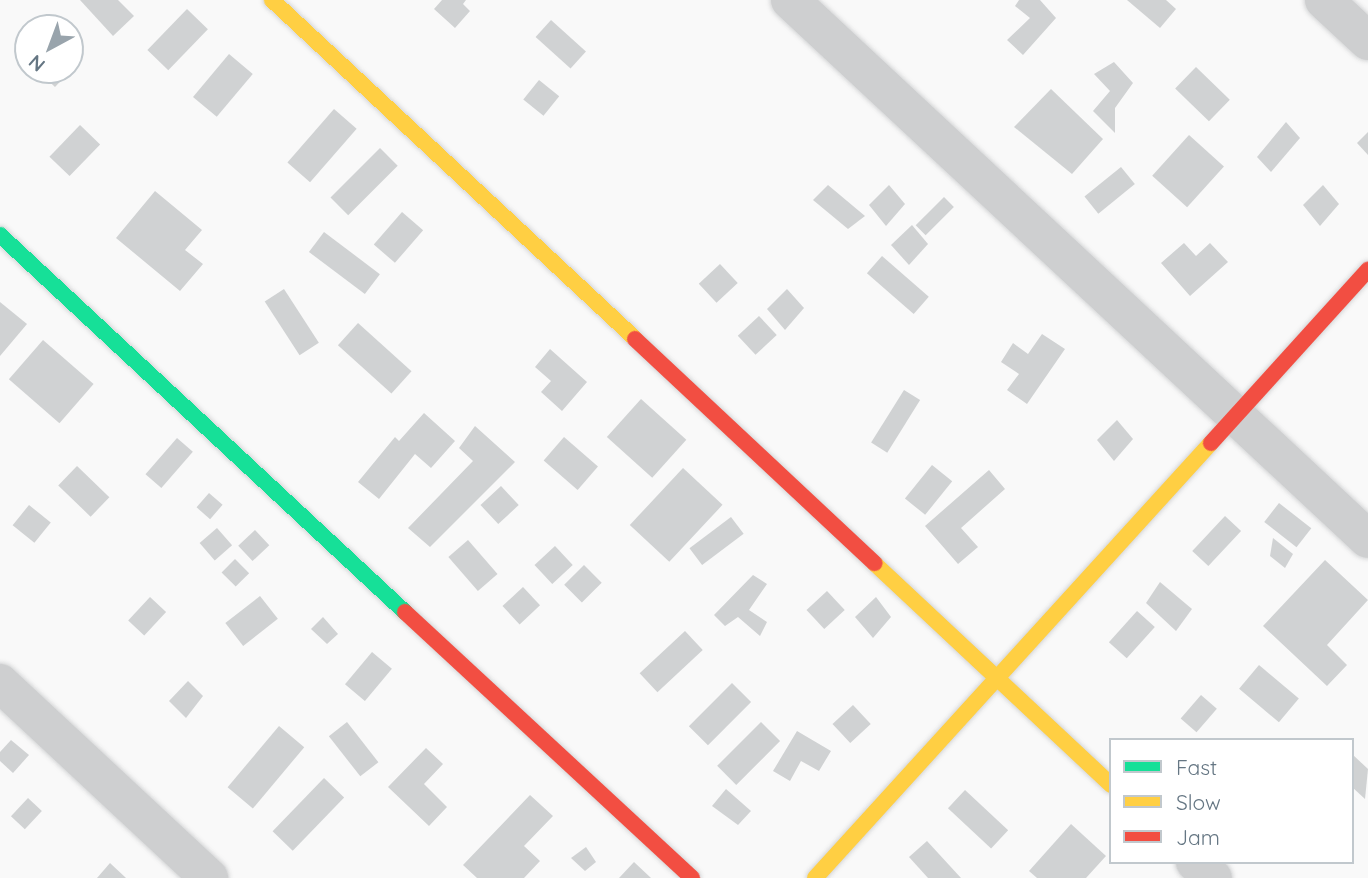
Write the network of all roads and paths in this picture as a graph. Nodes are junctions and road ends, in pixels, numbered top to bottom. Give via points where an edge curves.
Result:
1 (272, 0) edge
2 (790, 0) edge
3 (1324, 0) edge
4 (1368, 41) edge
5 (0, 235) edge
6 (1368, 271) edge
7 (1233, 414) junction
8 (1368, 538) edge
9 (994, 679) junction
10 (0, 683) edge
11 (1109, 783) edge
12 (1197, 864) edge
13 (209, 878) edge
14 (692, 878) edge
15 (815, 878) edge
16 (1213, 878) edge

1 - 9 street
2 - 7 street
3 - 4 street
5 - 14 street
6 - 7 street
7 - 8 street
7 - 9 street
9 - 11 street
9 - 15 street
10 - 13 street
12 - 16 street

